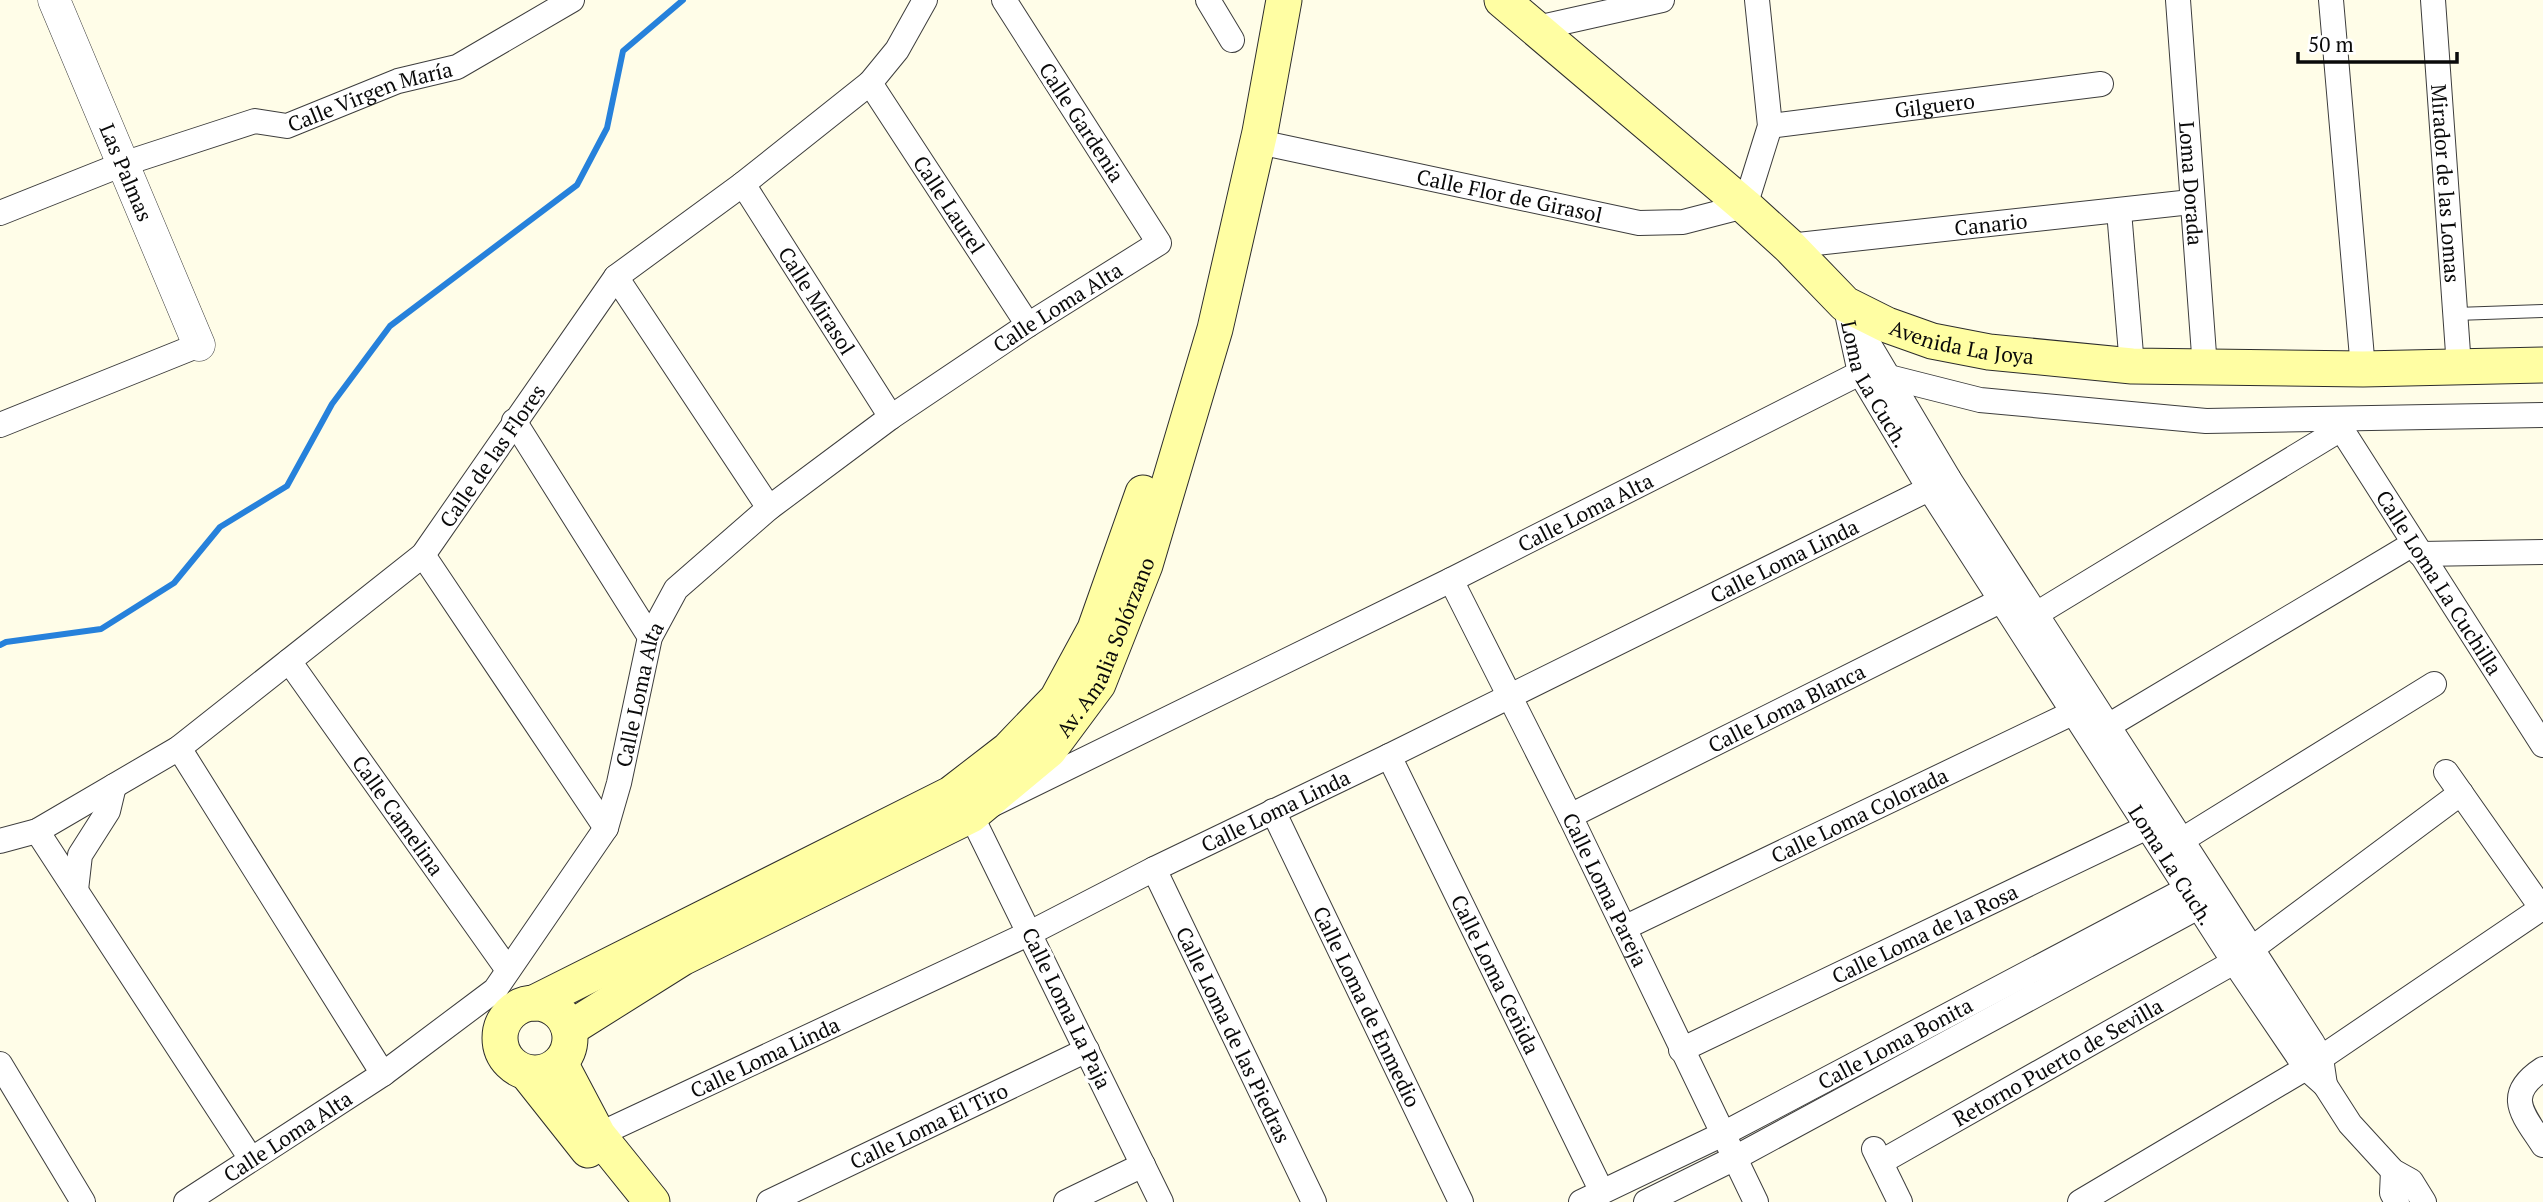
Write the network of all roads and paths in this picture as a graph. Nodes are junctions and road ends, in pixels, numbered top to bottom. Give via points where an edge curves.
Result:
1 (54, 0) edge
2 (572, 0) edge
3 (925, 0) edge
4 (1004, 0) edge
5 (1208, 0) edge
6 (1226, 0) edge
7 (1260, 0) edge
8 (1284, 0) edge
9 (1502, 0) edge
10 (1662, 0) edge
11 (1757, 0) edge
12 (2178, 0) edge
13 (2331, 0) edge
14 (2433, 0) edge
15 (1537, 28) junction
16 (870, 83) junction
17 (2101, 84) dead end
18 (1770, 126) junction
19 (1273, 145) dead end
20 (123, 164) junction
21 (743, 184) junction
22 (2191, 202) junction
23 (1745, 206) junction
24 (2119, 211) junction
25 (0, 213) edge
26 (1159, 243) joint
27 (1789, 246) junction
28 (616, 277) junction
29 (1845, 304) junction
30 (2543, 311) edge
31 (2456, 314) junction
32 (1028, 325) junction
33 (199, 345) joint
34 (2543, 365) edge
35 (2132, 366) junction
36 (2459, 367) junction
37 (2205, 368) junction
38 (2363, 369) junction
39 (1860, 373) junction
40 (1888, 376) junction
41 (2543, 415) edge
42 (891, 417) junction
43 (513, 421) junction
44 (2338, 424) junction
45 (0, 425) edge
46 (1940, 484) junction
47 (769, 508) junction
48 (2416, 549) junction
49 (2543, 552) edge
50 (423, 555) junction
51 (1451, 580) junction
52 (2002, 600) junction
53 (2038, 614) junction
54 (650, 637) junction
55 (289, 661) junction
56 (2434, 684) dead end
57 (1511, 695) junction
58 (2083, 708) junction
59 (2536, 723) edge
60 (2108, 726) junction
61 (2543, 745) edge
62 (179, 748) junction
63 (1389, 756) junction
64 (2446, 772) dead end
65 (114, 786) junction
66 (2461, 793) junction
67 (1273, 811) junction
68 (971, 815) junction
69 (1570, 816) junction
70 (2158, 822) junction
71 (606, 828) junction
72 (37, 831) junction
73 (2182, 840) junction
74 (0, 841) edge
75 (1154, 869) junction
76 (76, 890) junction
77 (2203, 892) junction
78 (2542, 909) edge
79 (1624, 928) junction
80 (1030, 933) junction
81 (2242, 955) junction
82 (508, 970) junction
83 (534, 1003) junction
84 (569, 1029) junction
85 (1087, 1050) junction
86 (1681, 1050) junction
87 (560, 1063) junction
88 (2313, 1063) junction
89 (0, 1064) edge
90 (2543, 1069) edge
91 (527, 1073) junction
92 (383, 1074) junction
93 (598, 1135) junction
94 (1721, 1135) junction
95 (2543, 1145) edge
96 (251, 1159) junction
97 (1734, 1159) junction
98 (1143, 1165) junction
99 (2393, 1171) junction
100 (1592, 1197) edge
101 (83, 1202) edge
102 (186, 1202) edge
103 (630, 1202) edge
104 (652, 1202) edge
105 (769, 1202) edge
106 (1066, 1202) edge
107 (1161, 1202) edge
108 (1314, 1202) edge
109 (1461, 1202) edge
110 (1646, 1202) edge
111 (1756, 1202) edge
112 (1900, 1202) edge
113 (2080, 1202) edge
114 (2397, 1202) edge
115 (2424, 1202) edge

1 - 20 street, Las Palmas
2 - 20 street, Calle Virgen María via 457,67 398,81 287,126 255,121
3 - 16 street, Calle de las Flores via 897,50
4 - 26 street, Calle Gardenia
5 - 6 street via 1232,40
7 - 83 main road, Av. Amalia Solórzano via 1221,205 1165,420 1095,629 1057,699 1008,750 951,794
8 - 68 main road, Av. Amalia Solórzano via 1215,329 1145,565 1098,684 1049,750
9 - 15 main road, Avenida La Joya
10 - 15 street
11 - 18 street
12 - 22 street, Loma Dorada
13 - 38 street
14 - 31 street, Mirador de las Lomas
15 - 23 main road, Avenida La Joya
16 - 21 street, Calle de las Flores
16 - 32 street, Calle Laurel
17 - 18 street, Gilguero
18 - 23 street
19 - 23 street, Calle Flor de Girasol via 1639,223 1683,222
20 - 25 street, Calle Virgen María
20 - 33 street, Las Palmas
21 - 28 street, Calle de las Flores
21 - 42 street, Calle Mirasol
22 - 24 street, Canario
22 - 37 street, Loma Dorada
23 - 27 main road, Avenida La Joya
24 - 27 street, Canario
24 - 35 street
26 - 32 street, Calle Loma Alta
27 - 29 main road, Avenida La Joya
28 - 43 street, Calle de las Flores
28 - 47 street
29 - 35 main road, Avenida La Joya via 1932,341 1989,352
29 - 39 street, Loma La Cuch.
29 - 40 street, Loma La Cuch.
30 - 31 lane
31 - 36 street, Mirador de las Lomas
32 - 42 street, Calle Loma Alta
33 - 45 street
34 - 36 main road, Avenida La Joya
35 - 37 main road, Avenida La Joya
36 - 38 main road, Avenida La Joya
37 - 38 main road, Avenida La Joya
39 - 40 street
39 - 46 street, Loma La Cuch.
39 - 51 street, Calle Loma Alta
40 - 44 street via 1980,400 2057,409 2206,421
40 - 46 street, Loma La Cuch.
41 - 44 street
42 - 47 street, Calle Loma Alta
43 - 50 street, Calle de las Flores
43 - 54 street
44 - 48 street, Calle Loma La Cuchilla
44 - 53 street
46 - 52 street, Loma La Cuch.
46 - 53 street, Loma La Cuch.
46 - 57 street, Calle Loma Linda
47 - 54 street, Calle Loma Alta via 676,589
48 - 49 street
48 - 59 street, Calle Loma La Cuchilla
48 - 60 street
50 - 55 street, Calle de las Flores
50 - 71 street
51 - 57 street, Calle Loma Pareja
51 - 68 street, Calle Loma Alta
52 - 58 street, Loma La Cuch.
52 - 69 street, Calle Loma Blanca
53 - 58 street, Loma La Cuch.
54 - 71 street, Calle Loma Alta
55 - 62 street, Calle de las Flores
55 - 82 street, Calle Camelina
56 - 73 street
57 - 63 street, Calle Loma Linda
57 - 69 street, Calle Loma Pareja
58 - 60 street, Loma La Cuch.
58 - 70 street, Loma La Cuch.
58 - 79 street, Calle Loma Colorada
59 - 61 street, Calle Loma La Cuchilla
60 - 70 street, Loma La Cuch.
62 - 65 street, Calle de las Flores
62 - 92 street
63 - 67 street, Calle Loma Linda
63 - 100 street, Calle Loma Ceñida
64 - 66 street
65 - 72 street, Calle de las Flores
65 - 76 street via 108,811 80,855
66 - 78 street
66 - 81 street, Retorno Puerto de Sevilla
67 - 75 street, Calle Loma Linda
67 - 109 street, Calle Loma de Enmedio
68 - 80 street, Calle Loma La Paja
68 - 84 main road, Av. Amalia Solórzano via 682,958
69 - 79 street, Calle Loma Pareja
70 - 73 street, Loma La Cuch.
70 - 77 street, Loma La Cuch.
70 - 86 street, Calle Loma de la Rosa
71 - 82 street, Calle Loma Alta
72 - 74 street, Calle de las Flores
72 - 76 street
73 - 77 street, Loma La Cuch.
75 - 80 street, Calle Loma Linda
75 - 108 street, Calle Loma de las Piedras
76 - 96 street
77 - 81 street, Loma La Cuch.
77 - 94 street, Calle Loma Bonita
77 - 97 street, Calle Loma Bonita
78 - 88 street
79 - 86 street, Calle Loma Pareja
80 - 85 street, Calle Loma La Paja
80 - 93 street, Calle Loma Linda
81 - 88 street, Loma La Cuch.
81 - 112 street, Retorno Puerto de Sevilla via 1877,1155
82 - 92 street, Calle Loma Alta via 495,990
83 - 84 main road via 555,1010
83 - 91 main road via 513,1010 499,1040 507,1061
84 - 87 main road via 570,1041
85 - 98 street, Calle Loma La Paja
85 - 105 street, Calle Loma El Tiro
86 - 94 street, Calle Loma Pareja
87 - 91 main road via 539,1074
87 - 93 main road
88 - 99 street, Loma La Cuch. via 2350,1124
88 - 113 street
89 - 101 street
90 - 95 street via 2527,1080 2519,1094 2521,1111
91 - 103 main road
92 - 96 street, Calle Loma Alta
93 - 104 main road
94 - 97 street, Calle Loma Pareja
94 - 100 street, Calle Loma Bonita
96 - 102 street, Calle Loma Alta
97 - 110 street, Calle Loma Bonita
97 - 111 street, Calle Loma Pareja
98 - 106 street
98 - 107 street, Calle Loma La Paja
99 - 114 street via 2392,1193
99 - 115 street, Loma La Cuch. via 2411,1181

